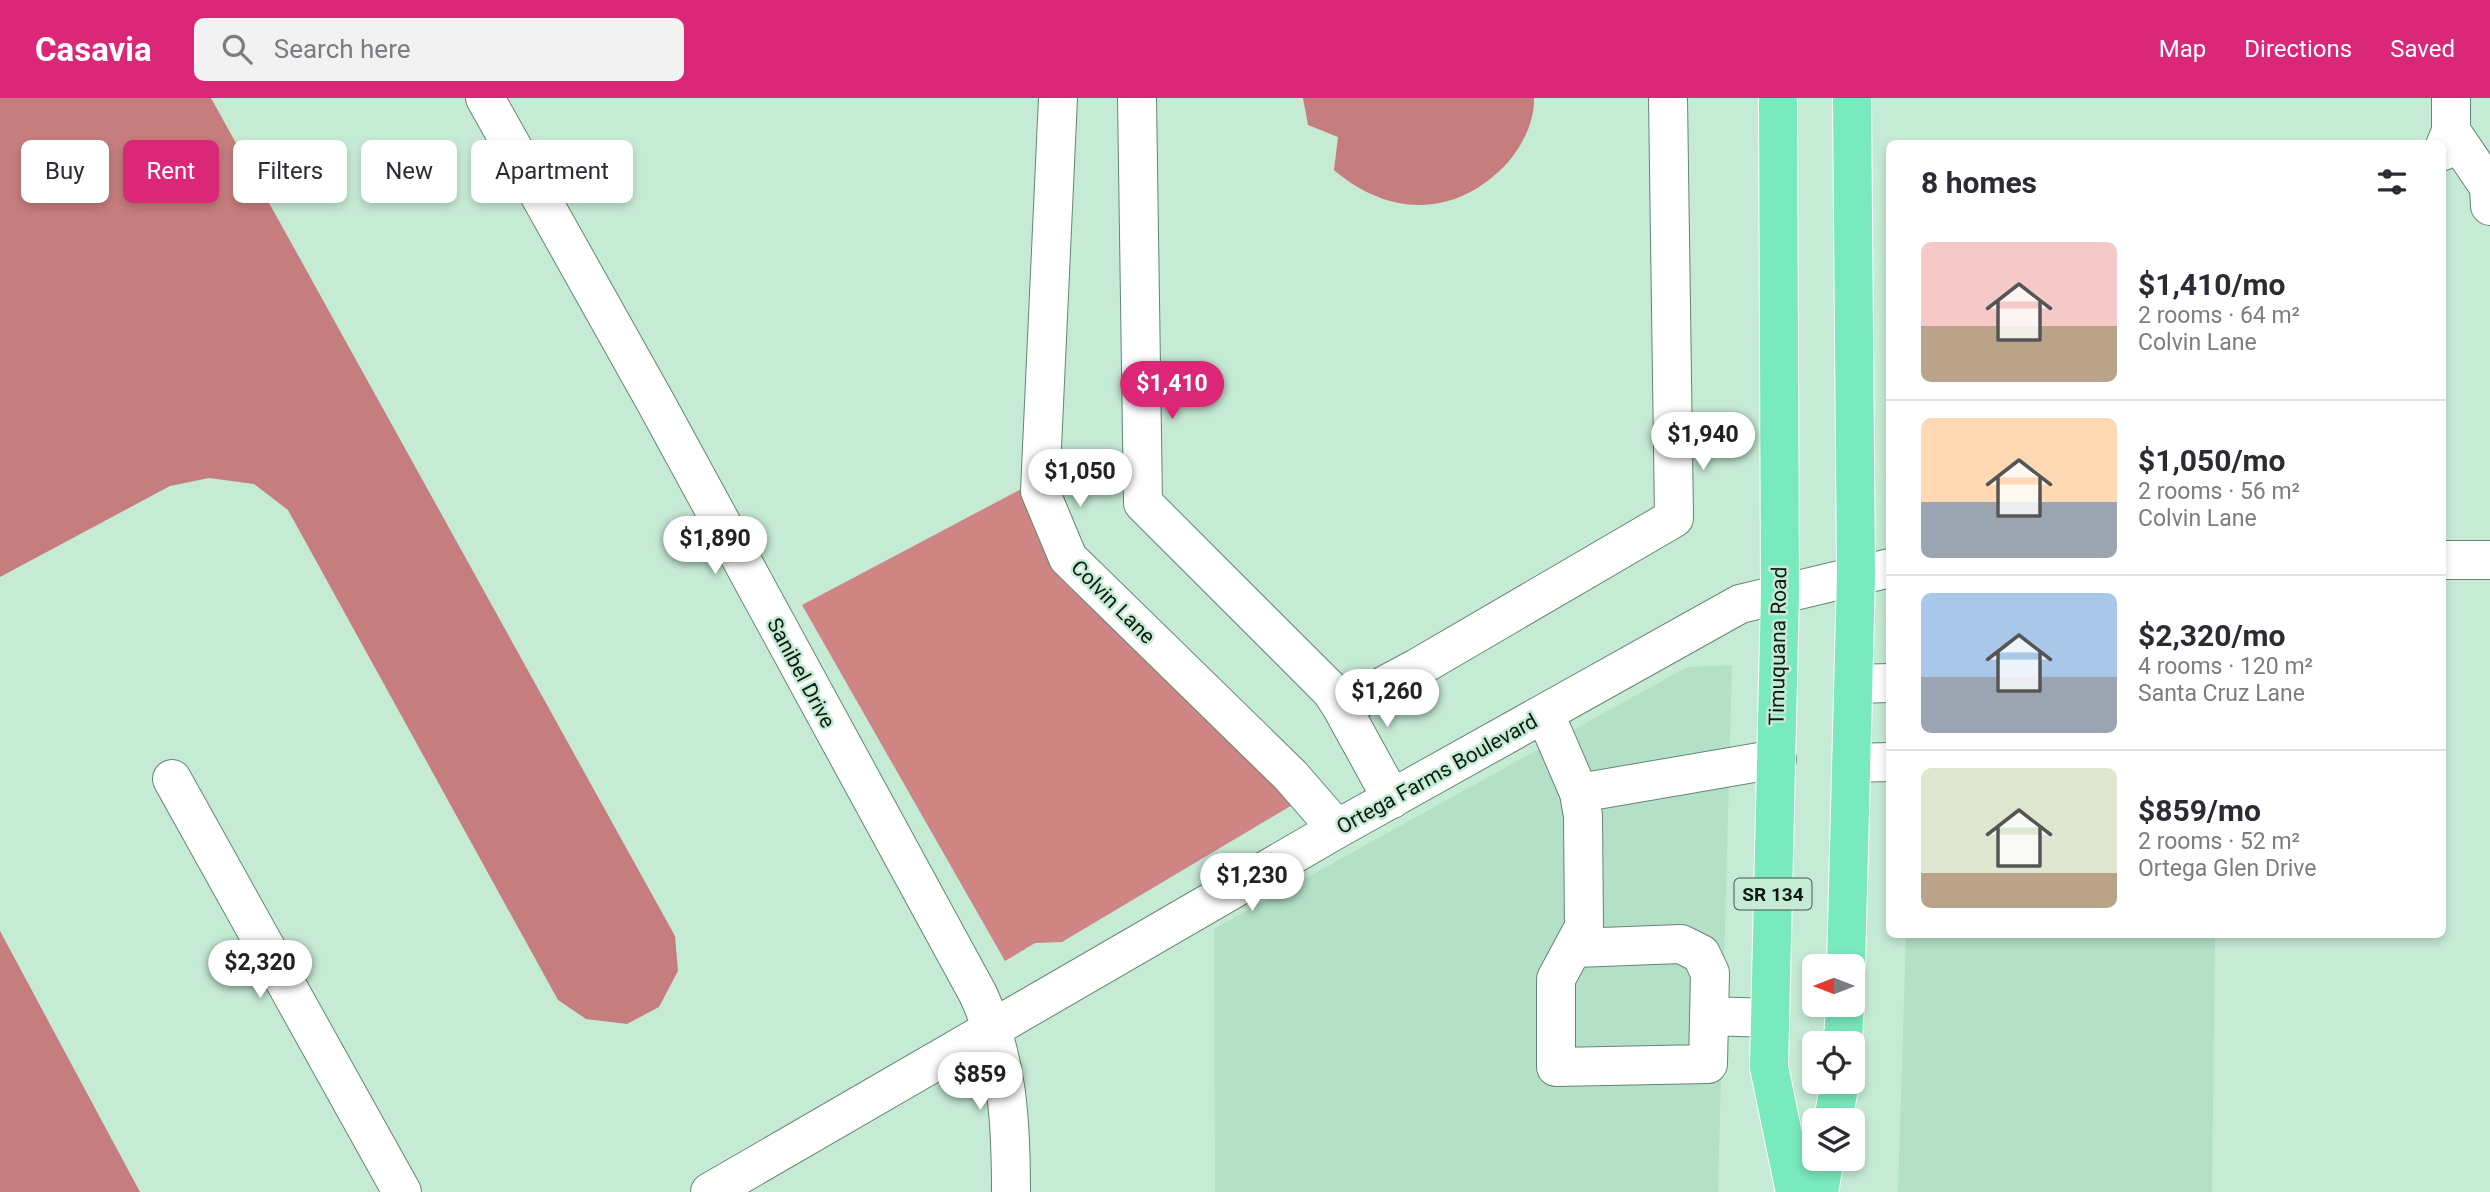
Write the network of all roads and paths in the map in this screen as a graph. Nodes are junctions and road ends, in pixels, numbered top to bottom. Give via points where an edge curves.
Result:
1 (485, 98) edge
2 (1058, 98) edge
3 (1137, 98) edge
4 (1668, 98) edge
5 (1778, 98) edge
6 (1852, 98) edge
7 (2448, 127) edge
8 (2490, 206) edge
9 (2446, 559) edge
10 (2490, 559) edge
11 (1873, 572) edge
12 (1780, 594) junction
13 (1872, 683) edge
14 (1342, 708) junction
15 (1545, 714) junction
16 (1777, 759) junction
17 (1886, 762) edge
18 (1852, 763) junction
19 (172, 779) dead end
20 (1579, 793) junction
21 (1392, 799) junction
22 (1337, 829) junction
23 (1575, 948) junction
24 (1846, 954) edge
25 (1709, 1016) junction
26 (1770, 1018) junction
27 (994, 1028) junction
28 (1823, 1171) edge
29 (402, 1192) edge
30 (710, 1192) edge
31 (1011, 1192) edge
32 (1795, 1192) edge
33 (1819, 1192) edge

1 - 27 street, Sanibel Drive via 656,403
2 - 22 street, Colvin Lane via 1040,491 1068,558 1291,776
3 - 14 street via 1143,503 1331,691
4 - 14 street via 1674,518
5 - 12 main road, Timuquana Road / SR 134
6 - 11 main road
7 - 8 street via 2489,187
9 - 10 street
11 - 12 street, Ortega Farms Boulevard
11 - 13 main road
12 - 15 street, Ortega Farms Boulevard via 1740,604
12 - 16 main road, Timuquana Road / SR 134
13 - 18 main road
14 - 21 street
15 - 20 street
15 - 21 street, Ortega Farms Boulevard
16 - 20 street
16 - 26 main road, Timuquana Road / SR 134
17 - 18 street
18 - 24 main road
19 - 29 street
20 - 23 street via 1584,926
21 - 22 street, Ortega Farms Boulevard
22 - 27 street, Ortega Farms Boulevard
23 - 25 street via 1681,944 1701,954 1710,973
23 - 25 street via 1556,979 1556,1067 1708,1064
25 - 26 street
26 - 32 main road, Timuquana Road / SR 134 via 1769,1067
27 - 30 street, Ortega Farms Boulevard
27 - 31 street, Sanibel Drive via 1011,1114
28 - 33 main road

